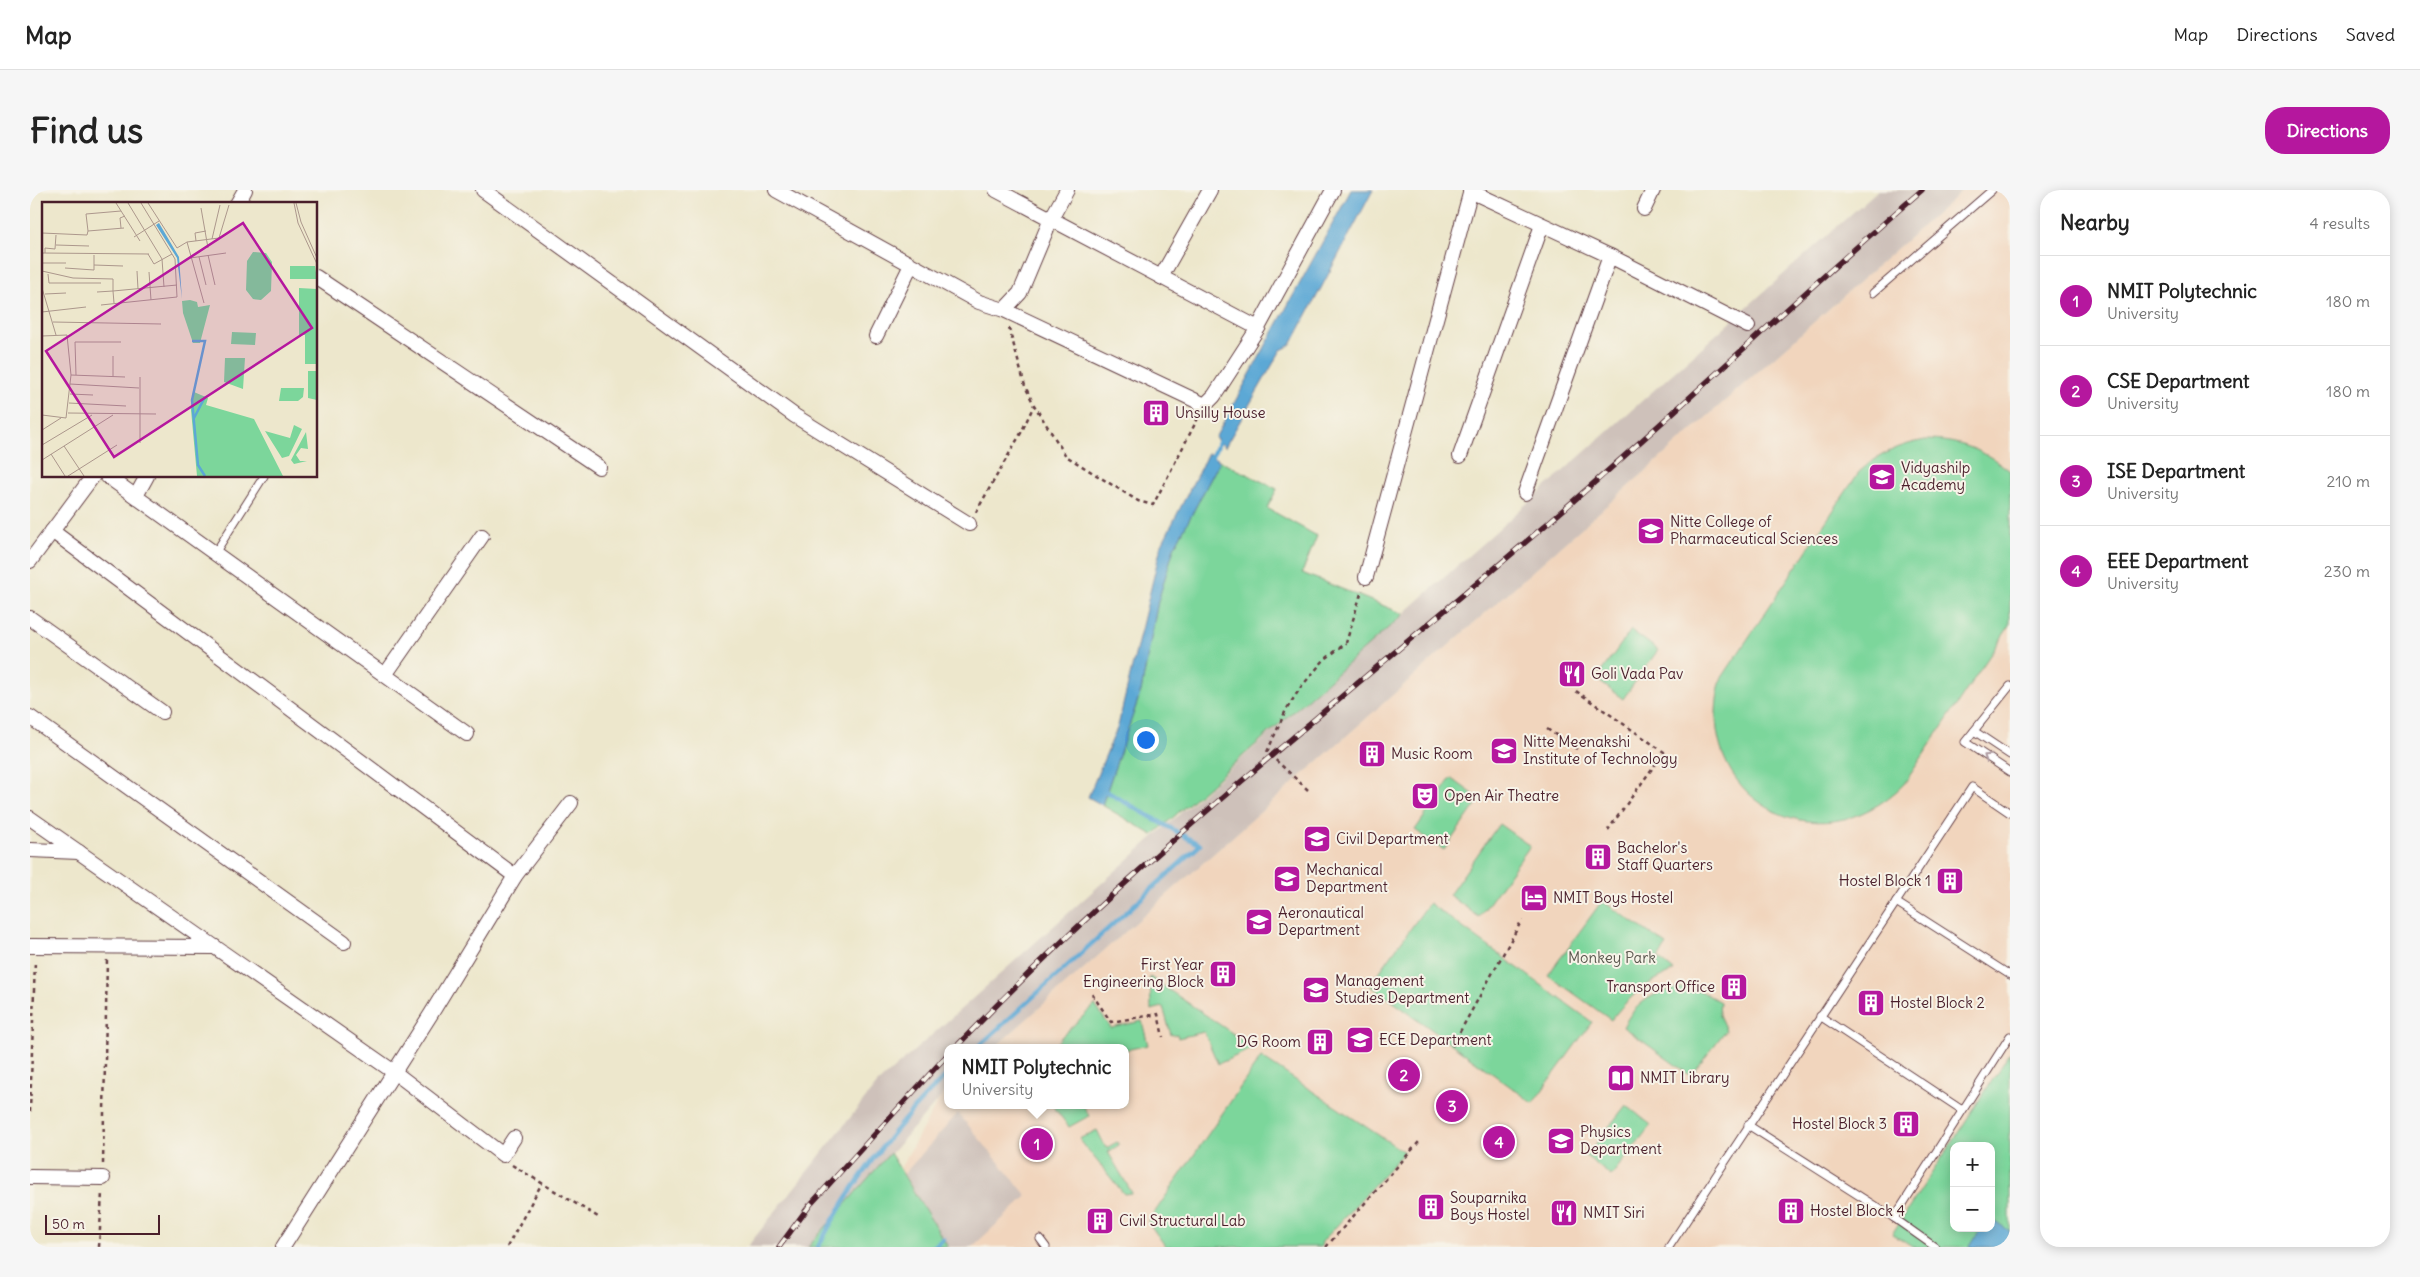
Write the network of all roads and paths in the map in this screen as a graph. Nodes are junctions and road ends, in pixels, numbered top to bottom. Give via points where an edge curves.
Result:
1 (245, 190) edge
2 (483, 190) edge
3 (776, 190) edge
4 (996, 190) edge
5 (1067, 190) edge
6 (1210, 190) edge
7 (1333, 190) edge
8 (1653, 190) edge
9 (1992, 190) edge
10 (1471, 191) edge
11 (238, 202) edge
12 (1644, 208) dead end
13 (1051, 219) junction
14 (1542, 224) junction
15 (1610, 256) junction
16 (910, 265) junction
17 (1161, 277) junction
18 (318, 278) edge
19 (1873, 293) dead end
20 (1004, 310) junction
21 (1748, 326) dead end
22 (1258, 328) junction
23 (876, 336) dead end
24 (1034, 405) junction
25 (1205, 405) junction
26 (1460, 456) dead end
27 (599, 467) dead end
28 (92, 478) edge
29 (110, 478) edge
30 (147, 478) edge
31 (263, 478) edge
32 (1525, 493) dead end
33 (136, 496) junction
34 (969, 524) joint
35 (52, 531) junction
36 (482, 536) dead end
37 (215, 553) junction
38 (30, 561) edge
39 (1366, 577) joint
40 (30, 618) edge
41 (385, 675) junction
42 (2010, 686) edge
43 (1576, 690) dead end
44 (162, 712) dead end
45 (30, 717) edge
46 (1547, 729) dead end
47 (1974, 731) junction
48 (467, 734) dead end
49 (1580, 751) dead end
50 (2010, 755) edge
51 (2010, 772) edge
52 (1308, 790) dead end
53 (571, 803) dead end
54 (2010, 813) edge
55 (30, 818) edge
56 (1608, 830) dead end
57 (30, 850) edge
58 (79, 852) junction
59 (515, 876) junction
60 (1896, 902) junction
61 (1522, 920) dead end
62 (344, 942) dead end
63 (33, 946) edge
64 (215, 947) junction
65 (107, 948) junction
66 (2010, 975) edge
67 (1092, 994) dead end
68 (1820, 1016) junction
69 (2010, 1036) edge
70 (1164, 1037) dead end
71 (1452, 1046) dead end
72 (394, 1072) junction
73 (1962, 1110) junction
74 (30, 1112) edge
75 (1748, 1124) junction
76 (514, 1138) dead end
77 (1419, 1142) dead end
78 (503, 1155) junction
79 (30, 1177) edge
80 (103, 1178) junction
81 (542, 1184) junction
82 (598, 1217) dead end
83 (1894, 1218) junction
84 (1040, 1239) dead end
85 (100, 1247) edge
86 (282, 1247) edge
87 (507, 1247) edge
88 (1046, 1247) edge
89 (1326, 1247) edge
90 (1669, 1247) edge
91 (1935, 1247) edge

1 - 11 street
2 - 34 street via 796,416
3 - 16 street
4 - 13 street
5 - 13 street
6 - 17 street
7 - 22 street
8 - 12 street
9 - 19 lane
10 - 14 street
10 - 39 street
13 - 17 street
13 - 20 street via 1020,294
14 - 15 street
14 - 26 street
15 - 21 street
15 - 32 street
16 - 20 street via 979,302
16 - 23 street
17 - 22 street
18 - 27 street
20 - 24 path via 1025,386
20 - 25 street
22 - 25 street
24 - 25 path via 1066,456 1138,501 1153,505
24 - 34 path
28 - 35 street
29 - 33 street
30 - 33 street
31 - 37 lane
33 - 37 street
35 - 38 street
35 - 59 street
36 - 41 street
37 - 41 street
39 - 52 path via 1346,643 1324,660 1301,687 1286,710 1267,752
40 - 44 street
41 - 48 street
42 - 47 lane
43 - 56 path via 1664,752
45 - 62 street
46 - 49 path
47 - 50 lane
51 -> 47 lane via 1965,742
53 - 59 street
54 - 60 lane via 1972,787
55 - 58 street
57 - 58 street
58 - 64 street
59 - 72 street
60 - 66 lane
60 - 68 lane
61 - 71 path
63 - 65 street
63 - 74 path
64 - 65 street
64 - 72 street
65 - 80 path
67 - 70 path via 1111,1022 1158,1014
68 - 73 lane
68 - 75 lane
69 - 73 lane
72 - 78 street
72 - 86 street
73 - 83 lane
75 - 83 lane
75 - 90 lane
76 - 78 street
77 - 89 path
78 - 81 path via 508,1162
79 - 80 street
80 - 85 path
81 - 82 path
81 - 87 path
83 - 91 lane
84 - 88 lane

